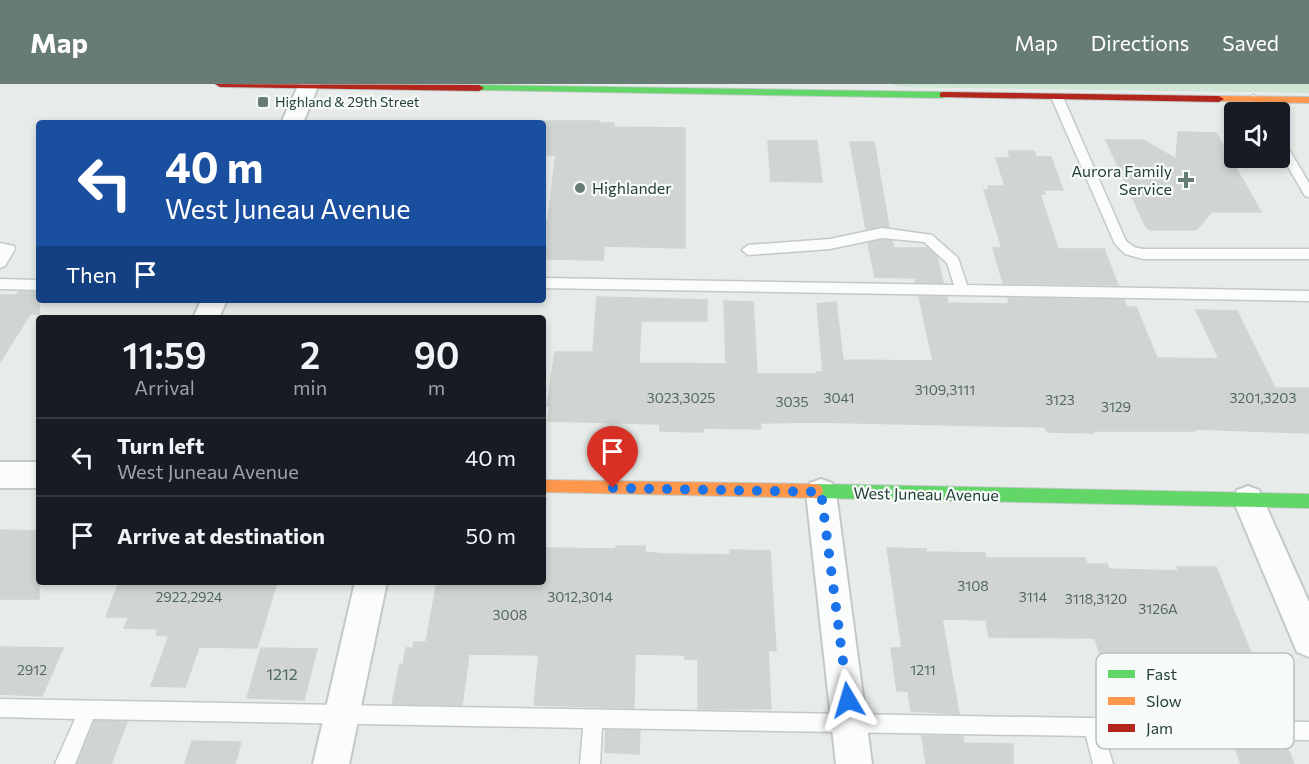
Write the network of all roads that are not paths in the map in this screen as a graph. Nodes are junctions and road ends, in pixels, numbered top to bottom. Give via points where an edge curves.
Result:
1 (220, 84) edge
2 (309, 85) edge
3 (877, 89) edge
4 (1057, 97) junction
5 (1253, 99) junction
6 (1309, 100) edge
7 (1255, 102) edge
8 (293, 120) edge
9 (1290, 161) edge
10 (1309, 194) edge
11 (0, 248) edge
12 (748, 250) dead end
13 (1309, 254) edge
14 (0, 263) edge
15 (0, 284) edge
16 (546, 284) edge
17 (36, 285) edge
18 (962, 290) junction
19 (1309, 296) edge
20 (0, 475) edge
21 (36, 476) edge
22 (546, 486) edge
23 (821, 492) junction
24 (1248, 500) junction
25 (1309, 501) edge
26 (370, 585) edge
27 (1309, 639) edge
28 (0, 708) edge
29 (88, 709) junction
30 (342, 712) junction
31 (592, 717) junction
32 (850, 722) junction
33 (1093, 727) junction
34 (1096, 727) edge
35 (1294, 731) edge
36 (1309, 731) edge
37 (1096, 738) edge
38 (1099, 749) edge
39 (66, 764) edge
40 (331, 764) edge
41 (590, 764) edge
42 (854, 764) edge
43 (1103, 764) edge

1 - 2 main road
2 - 3 main road
2 - 8 street
3 - 4 main road
4 - 5 main road
4 - 13 lane via 1121,244 1130,251
5 - 6 main road
5 - 7 lane
9 - 10 lane
11 - 14 lane via 9,249
12 - 18 lane via 830,244 882,233 927,238 953,261
15 - 17 lane
16 - 18 lane
18 - 19 lane
20 - 21 street
22 - 23 main road, West Juneau Avenue
23 - 24 main road, West Juneau Avenue
23 - 32 street
24 - 25 main road, West Juneau Avenue
24 - 27 street
26 - 30 street
28 - 29 lane
29 - 30 lane
29 - 39 lane
30 - 31 lane
30 - 40 street
31 - 32 lane
31 - 41 lane
32 - 33 lane
32 - 42 street
33 - 34 lane
33 - 37 lane
35 - 36 lane
38 - 43 lane

